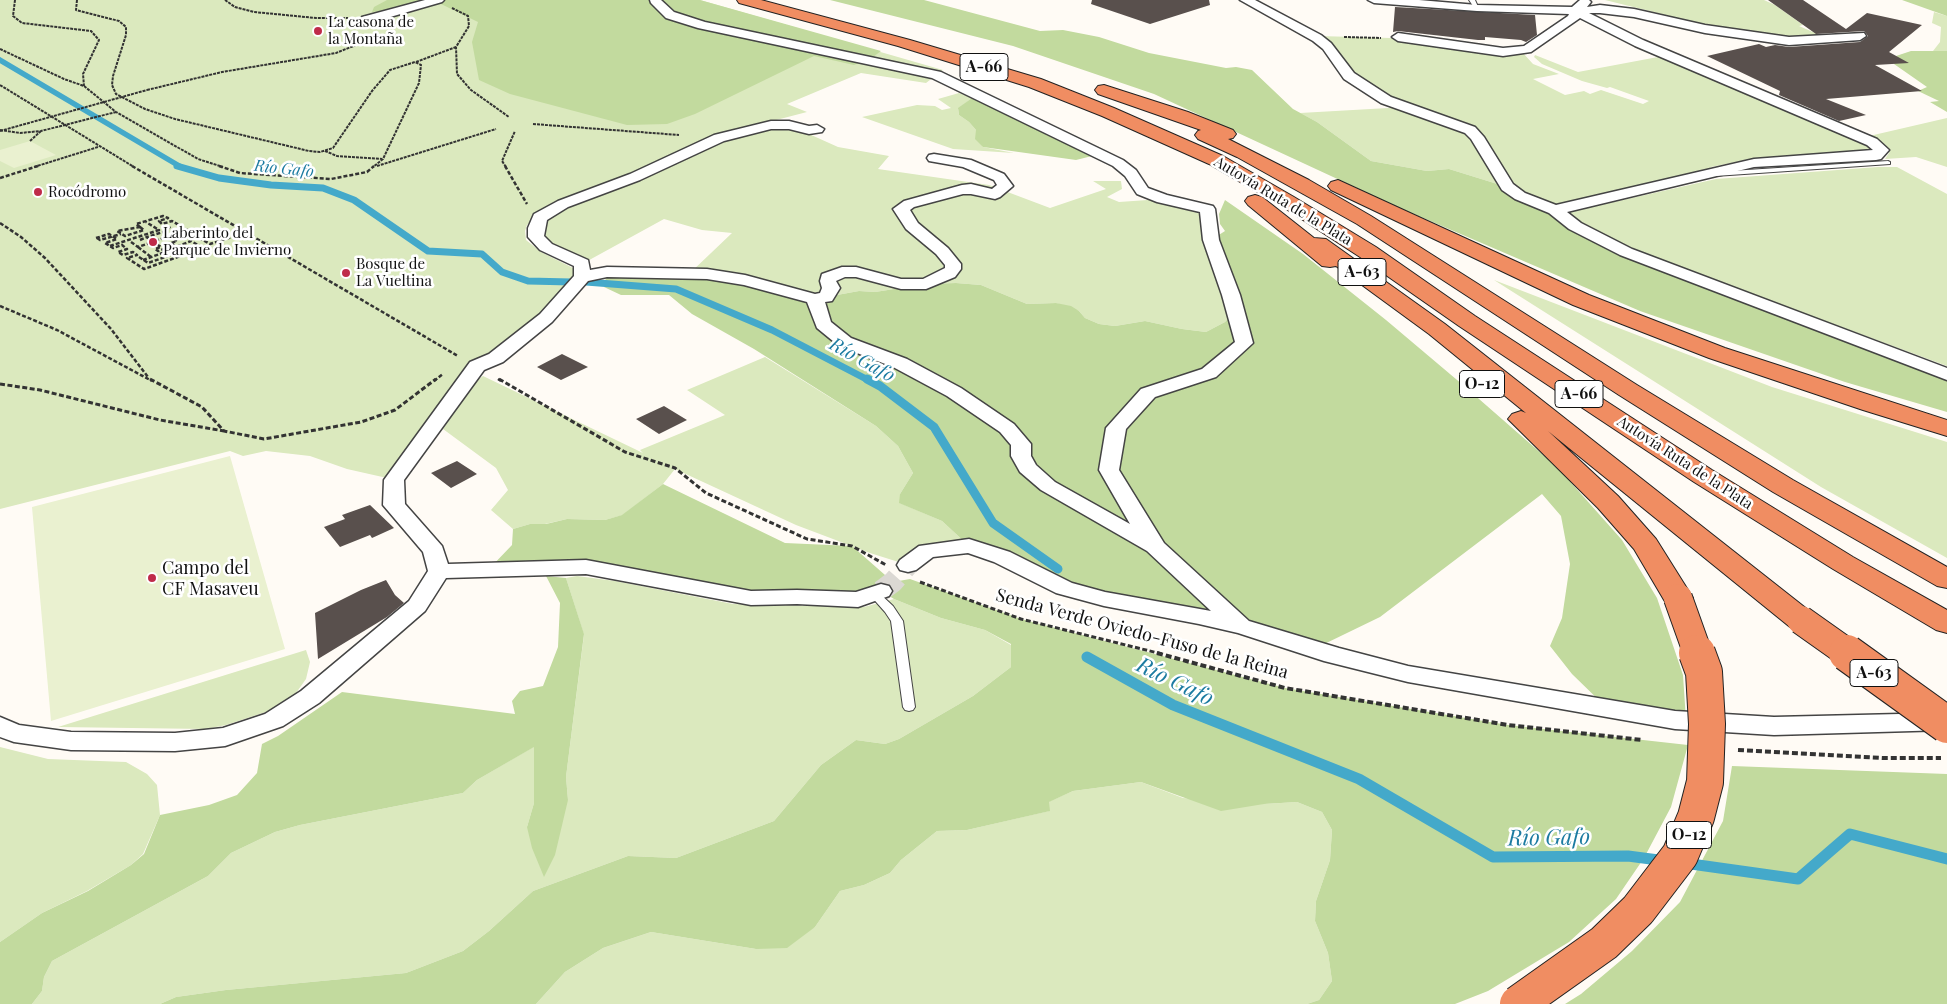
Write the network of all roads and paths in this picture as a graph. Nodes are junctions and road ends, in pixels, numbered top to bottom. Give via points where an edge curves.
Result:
1 (15, 0) edge
2 (77, 0) edge
3 (226, 0) edge
4 (655, 0) edge
5 (744, 0) edge
6 (800, 0) edge
7 (1246, 0) edge
8 (1374, 0) edge
9 (441, 4) edge
10 (1474, 4) edge
11 (1579, 6) edge
12 (366, 20) junction
13 (858, 31) junction
14 (936, 36) dead end
15 (1314, 36) junction
16 (1860, 36) dead end
17 (1398, 37) joint
18 (456, 47) junction
19 (0, 49) edge
20 (415, 62) junction
21 (0, 85) edge
22 (84, 86) junction
23 (116, 112) junction
24 (509, 117) dead end
25 (532, 124) dead end
26 (66, 126) junction
27 (496, 129) dead end
28 (817, 129) dead end
29 (0, 131) edge
30 (41, 131) junction
31 (515, 131) dead end
32 (719, 138) junction
33 (30, 141) dead end
34 (99, 146) junction
35 (325, 151) junction
36 (934, 158) dead end
37 (383, 159) junction
38 (1888, 163) dead end
39 (373, 167) junction
40 (14, 168) dead end
41 (20, 171) junction
42 (1706, 175) junction
43 (0, 178) edge
44 (1254, 201) junction
45 (1555, 210) junction
46 (540, 217) junction
47 (146, 221) junction
48 (0, 223) edge
49 (167, 226) dead end
50 (140, 227) junction
51 (121, 234) junction
52 (181, 235) junction
53 (113, 236) junction
54 (235, 236) dead end
55 (147, 237) junction
56 (140, 240) dead end
57 (131, 242) dead end
58 (153, 242) junction
59 (182, 244) junction
60 (110, 246) junction
61 (138, 247) junction
62 (139, 257) dead end
63 (152, 257) junction
64 (144, 260) junction
65 (582, 277) junction
66 (815, 299) junction
67 (0, 306) edge
68 (472, 364) junction
69 (1947, 374) edge
70 (148, 378) junction
71 (0, 384) edge
72 (1947, 428) edge
73 (224, 431) junction
74 (1155, 547) junction
75 (439, 570) junction
76 (907, 572) junction
77 (1947, 579) edge
78 (878, 592) joint
79 (1947, 623) edge
80 (1241, 626) junction
81 (909, 707) dead end
82 (1947, 723) edge
83 (1508, 725) dead end
84 (0, 726) edge
85 (1883, 758) dead end
86 (1947, 758) edge
87 (1518, 1004) edge

1 - 22 path via 13,16 22,23 91,31 99,40 83,74
2 - 35 path via 76,10 119,21 126,26 113,76 116,94 175,119 310,151
3 - 12 path via 234,7 254,12
4 - 74 street via 670,15 702,25 936,75 1118,163 1131,173 1142,191 1207,209 1211,240 1244,343 1209,373 1148,393 1116,428 1109,470
5 - 13 highway, Autovía Ruta de la Plata / A-66
6 - 14 highway
7 - 15 street
8 - 10 street
9 - 12 street
9 - 18 path via 468,16 469,26
10 - 11 street
11 - 16 street via 1789,41
11 - 17 street via 1574,18 1527,49 1503,52
11 - 42 street via 1639,43 1872,142 1882,150 1876,156 1754,163
12 - 29 path, bridge via 372,23 356,45 336,53 222,72
13 - 44 highway, A-63 via 1095,119 1190,164
13 - 79 highway, Autovía Ruta de la Plata / A-66 via 951,56 1035,84 1216,160 1368,252 1703,476
15 - 17 path
15 - 45 street via 1328,46 1349,76 1386,100 1470,130 1507,188
18 - 20 path
18 - 24 path via 457,74 471,90
19 - 22 path
20 - 35 path via 390,70 333,148
20 - 37 path via 421,66 419,83
21 - 26 path, Senda Verde Oviedo-Fuso de la Reina
22 - 23 path
23 - 26 path
23 - 39 path via 198,159 240,173 331,178 367,172
25 - 32 path
26 - 30 path
26 - 34 path, Senda Verde Oviedo-Fuso de la Reina
27 - 39 path
28 - 32 street via 771,125
29 - 30 path via 20,134
30 - 33 path
31 - 46 path via 502,161 527,204
32 - 46 street via 563,204
34 - 41 path
34 - 68 path, Senda Verde Oviedo-Fuso de la Reina
35 - 37 path via 336,156
36 - 66 street via 966,163 984,170 999,177 1005,186 995,194 962,190 901,209 912,226 942,251 953,268 936,280 914,285 842,272 828,278 831,288 826,296
37 - 39 path
38 - 42 lane
40 - 41 path
41 - 43 path
42 - 45 street
44 - 82 highway, A-63, bridge via 1339,256 1416,312 1801,620
44 - 87 highway, O-12, bridge via 1423,335 1557,451 1608,502 1646,545 1678,598 1704,672 1707,724 1705,782 1696,817 1680,855 1638,910 1604,943
45 - 69 street via 1575,226 1626,252
46 - 65 street via 536,237 546,247 582,264
47 - 50 path via 136,224
47 - 52 path via 163,216 168,218 159,221 162,224 172,221 190,232
47 - 60 path via 159,230
48 - 70 path via 45,258 111,329
49 - 52 path
50 - 51 path via 144,230 125,236
50 - 51 path via 117,231
51 - 53 path
52 - 54 path via 186,238 196,236 210,244
52 - 59 path via 171,243 176,247
53 - 53 path via 100,240 96,238 110,234
53 - 60 path via 117,239 105,243
55 - 56 path
55 - 58 path
55 - 58 path via 163,232 170,236
57 - 61 path
58 - 61 path
58 - 63 path via 161,247 155,248 158,251 168,251
59 - 60 path via 191,241 203,248 144,269 127,258 137,255 133,252 123,255 118,252 127,249
59 - 64 path via 188,249 148,263
61 - 63 path
62 - 64 path
63 - 64 path
65 - 66 street via 606,272 707,274 745,280
65 - 68 street via 546,318 496,358
66 - 74 street via 823,324 845,342 900,363 954,392 1008,428 1021,444 1021,456 1027,468 1048,486
67 - 70 path via 57,330
68 - 73 path via 436,378 395,410 361,422 264,440
68 - 75 street via 394,480 394,505 434,551
68 - 76 path, Senda Verde Oviedo-Fuso de la Reina via 625,452 675,468 706,493 807,539 852,546
70 - 73 path via 202,407
71 - 73 path
72 - 77 highway, Autovía Ruta de la Plata / A-66 via 1734,359 1590,304 1240,140 1096,87 1244,154 1310,188 1783,486
74 - 80 street
75 - 78 street via 586,567 751,598 858,600
75 - 84 street via 417,606 310,698 274,720 225,737 176,742 71,741 14,733
76 - 80 street via 927,551 969,546 1002,557 1064,588
76 - 83 path, Senda Verde Oviedo-Fuso de la Reina via 1020,619 1286,688
78 - 81 lane via 897,621
80 - 82 street via 1333,656 1408,674 1675,720 1774,726
85 - 86 path

